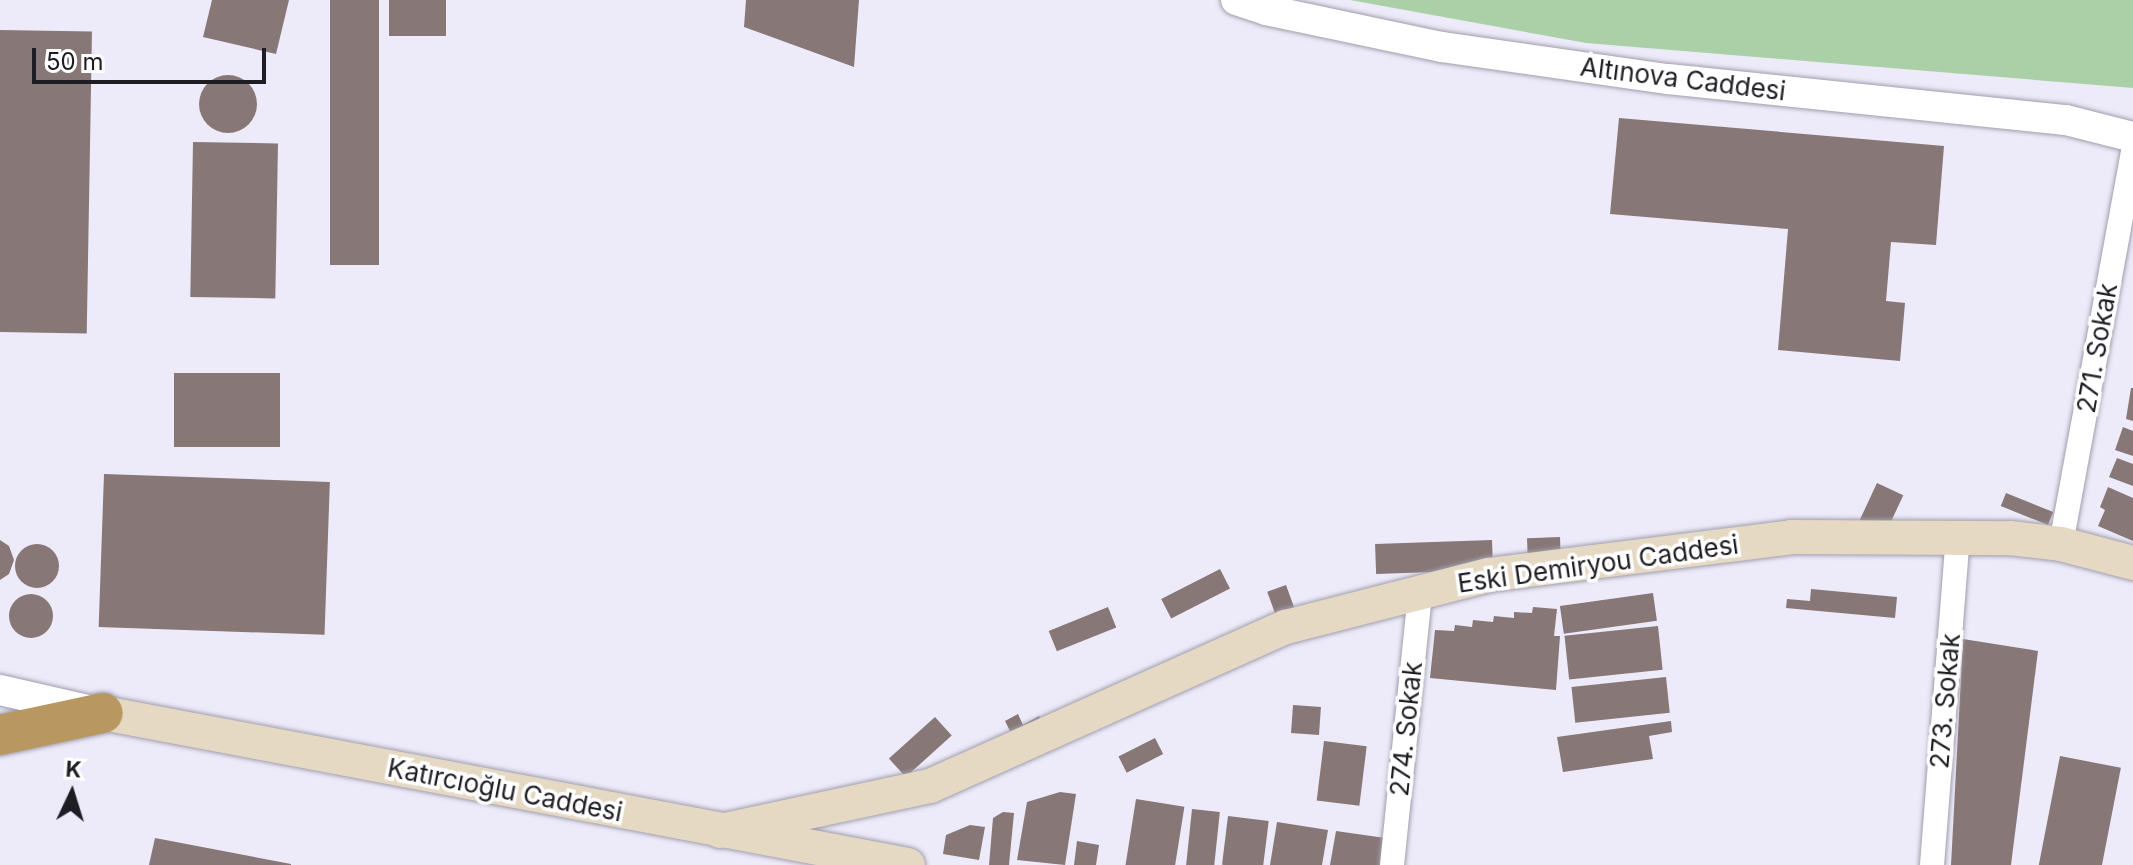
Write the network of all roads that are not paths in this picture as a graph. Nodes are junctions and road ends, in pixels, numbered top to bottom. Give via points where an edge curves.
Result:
1 (1236, 0) edge
2 (2133, 137) edge
3 (2133, 152) edge
4 (1958, 538) junction
5 (2061, 544) junction
6 (2133, 563) edge
7 (1420, 592) junction
8 (0, 690) edge
9 (103, 713) junction
10 (0, 735) edge
11 (720, 831) junction
12 (908, 865) edge
13 (1392, 865) edge
14 (1932, 865) edge

1 - 2 street, Altınova Caddesi via 1442,47 1668,79 2066,120
3 - 5 street, 271. Sokak
4 - 5 main road, Eski Demiryou Caddesi
4 - 7 main road, Eski Demiryou Caddesi via 1791,537 1488,575
4 - 14 street, 273. Sokak
5 - 6 main road, Eski Demiryou Caddesi
7 - 11 main road, Eski Demiryou Caddesi via 1286,627 930,786
7 - 13 street, 274. Sokak
8 - 9 street
9 - 10 highway
9 - 11 main road, Katırcıoğlu Caddesi
11 - 12 main road, Katırcıoğlu Caddesi

